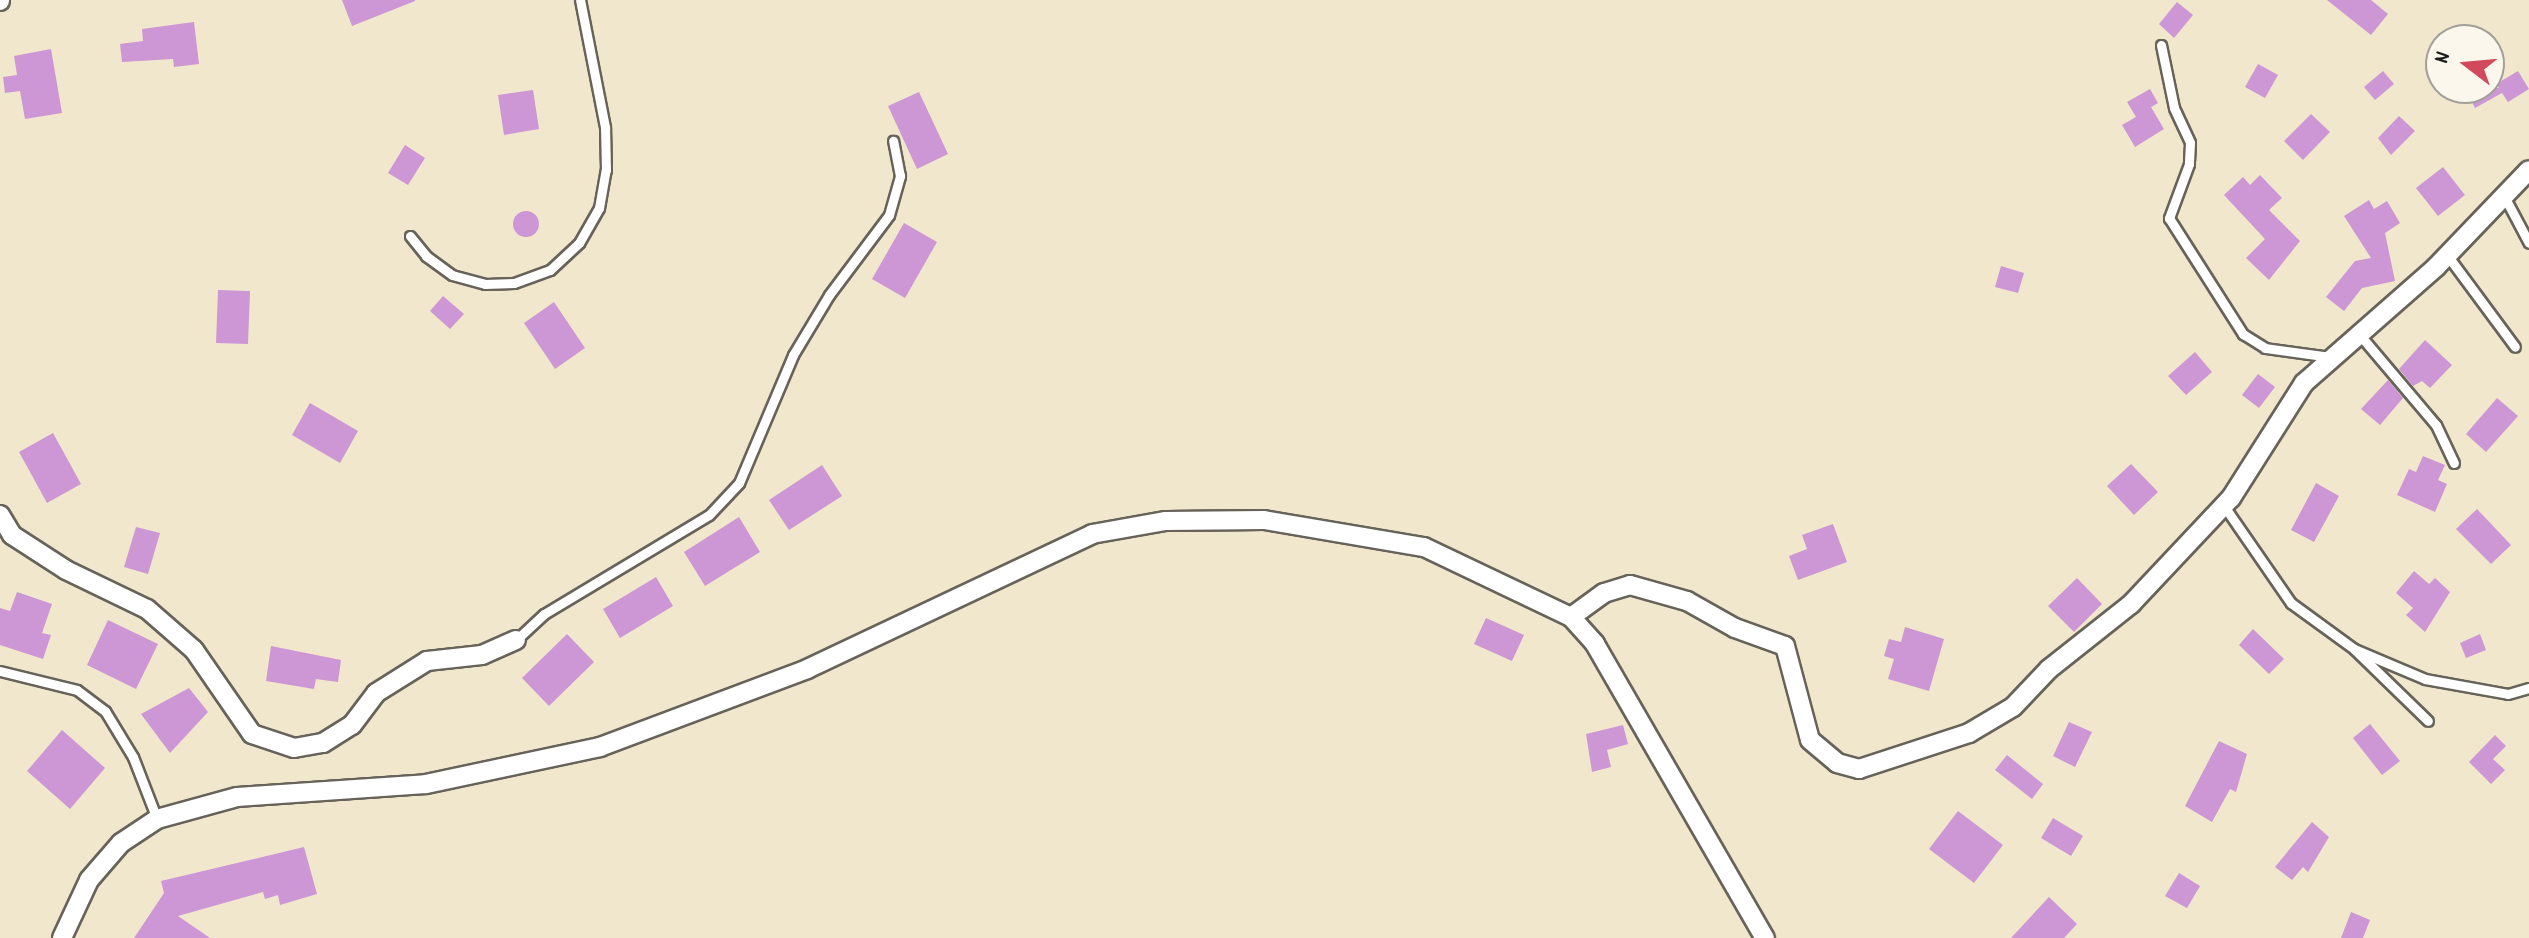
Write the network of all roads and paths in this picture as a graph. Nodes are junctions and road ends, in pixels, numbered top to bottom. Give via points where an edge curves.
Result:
1 (580, 0) edge
2 (2161, 45) dead end
3 (893, 141) dead end
4 (2529, 170) edge
5 (2504, 196) junction
6 (410, 236) dead end
7 (2529, 243) edge
8 (2447, 255) junction
9 (2359, 334) junction
10 (2515, 347) dead end
11 (2331, 357) junction
12 (2454, 463) dead end
13 (2224, 505) junction
14 (0, 515) edge
15 (1571, 617) junction
16 (516, 640) joint
17 (2354, 649) junction
18 (0, 671) edge
19 (2529, 688) edge
20 (2428, 721) dead end
21 (157, 819) junction
22 (62, 938) edge
23 (1765, 938) edge

1 - 6 lane via 605,127 606,170 599,208 579,243 550,270 514,283 485,284 452,275
2 - 11 lane via 2174,108 2190,143 2189,164 2169,218 2243,334 2265,348
3 - 16 lane via 900,176 889,215 829,295 793,355 739,483 709,515 544,614
4 - 5 street
5 - 7 lane
5 - 8 street
8 - 9 street
8 - 10 lane
9 - 11 street
9 - 12 lane via 2428,415
11 - 13 street via 2304,383
13 - 15 street via 2131,604 2049,669 2013,707 1969,733 1859,769 1837,763 1810,740 1785,646 1735,628 1687,601 1630,585 1604,593
13 - 17 lane via 2291,603
14 - 16 street via 12,535 66,570 147,609 194,650 252,734 294,748 323,743 352,725 376,693 427,661 482,655
15 - 21 street via 1424,547 1264,520 1166,521 1092,534 807,669 600,747 426,784 237,797
15 - 23 street via 1595,644
17 - 19 lane via 2425,679 2508,694
17 - 20 lane
18 - 21 lane via 77,690 105,711 133,757
21 - 22 street via 121,843 89,880

